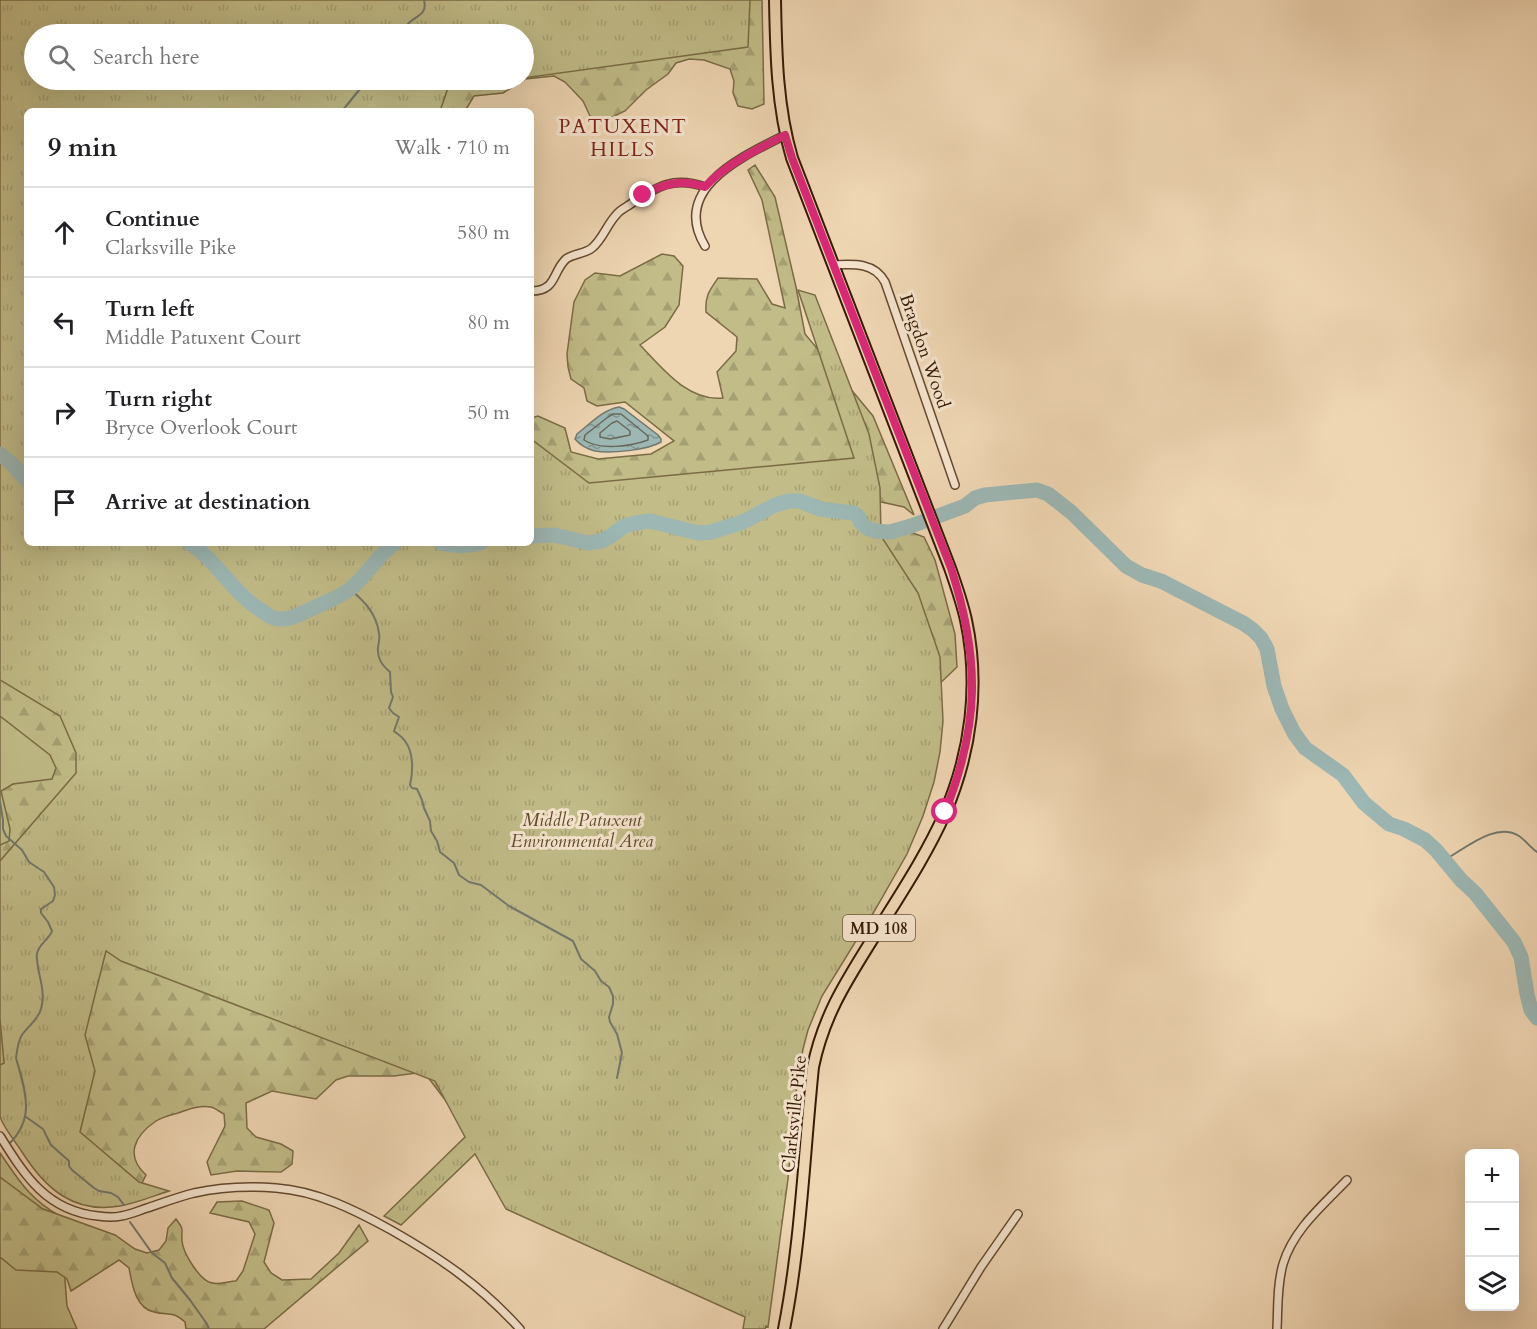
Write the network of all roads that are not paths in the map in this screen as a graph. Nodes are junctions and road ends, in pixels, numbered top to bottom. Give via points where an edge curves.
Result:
1 (775, 0) edge
2 (785, 135) junction
3 (705, 187) junction
4 (705, 246) dead end
5 (833, 265) junction
6 (534, 291) edge
7 (955, 485) dead end
8 (0, 1136) edge
9 (1347, 1180) dead end
10 (1018, 1214) dead end
11 (520, 1329) edge
12 (784, 1329) edge
13 (943, 1329) edge
14 (1277, 1329) edge

1 - 2 main road, Clarksville Pike / MD 108 via 777,79
2 - 3 street via 726,168
2 - 5 main road, Clarksville Pike / MD 108
3 - 4 street via 696,221
3 - 6 street via 668,184 643,195 616,214 590,250 571,256 549,285
5 - 7 street, Bragdon Wood via 860,264 882,276
5 - 12 main road, Clarksville Pike / MD 108 via 961,600 973,689 966,747 937,830 846,982 818,1046
8 - 11 street via 16,1162 45,1195 88,1215 118,1217 197,1192 236,1187 277,1188 332,1201 372,1219 438,1258 487,1295
9 - 14 street via 1311,1218 1287,1253 1279,1282
10 - 13 street

